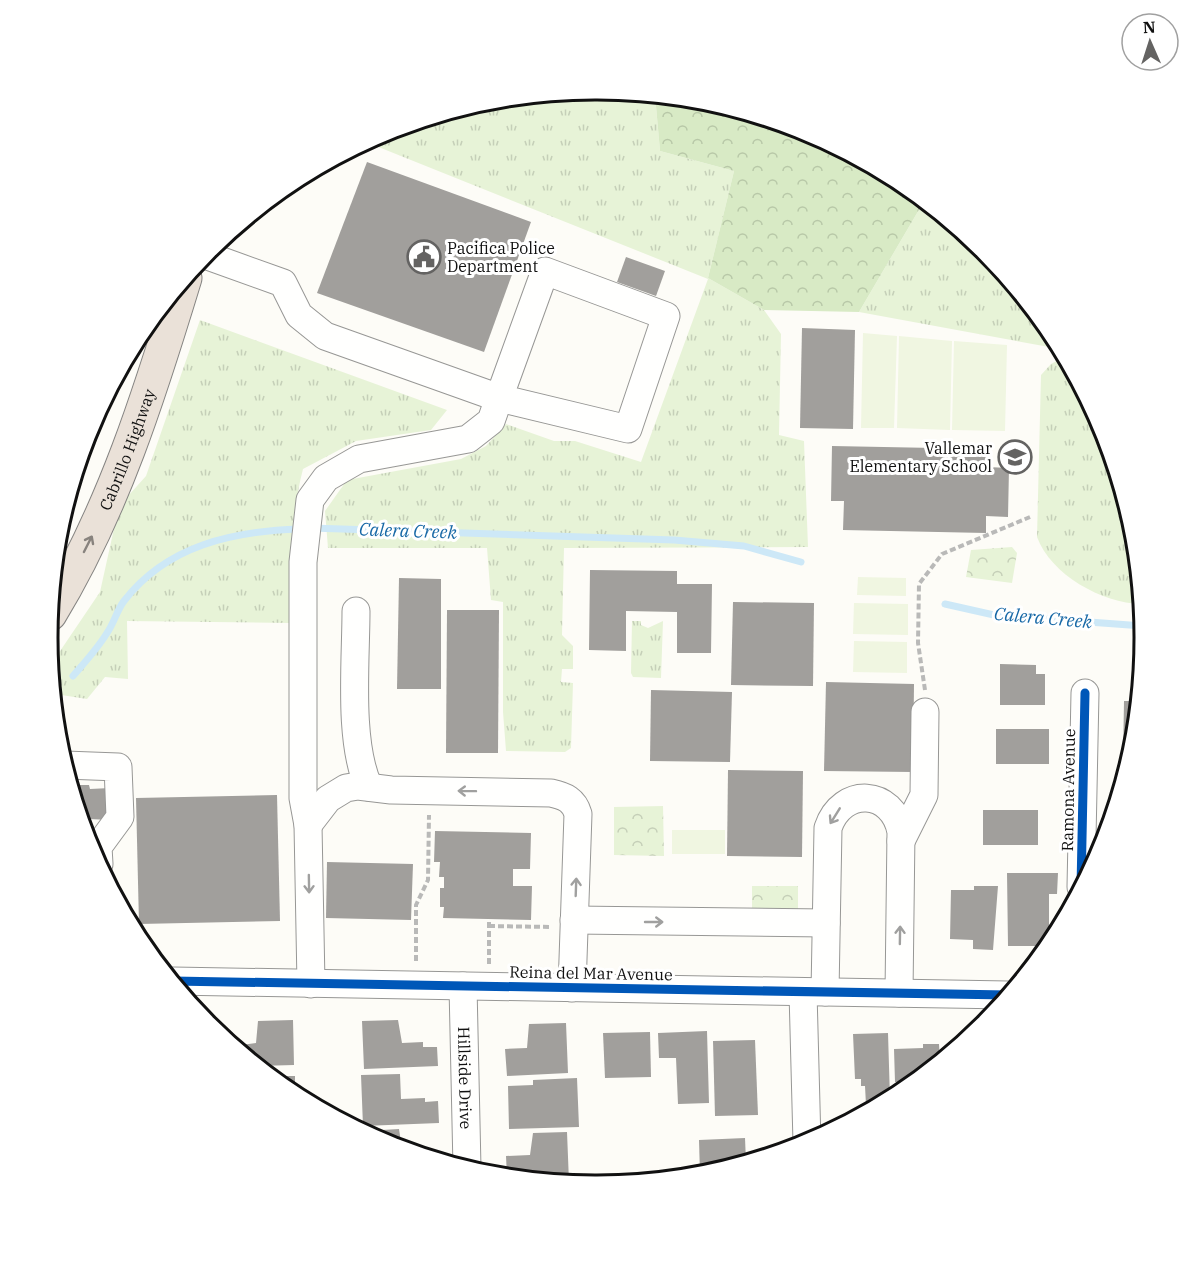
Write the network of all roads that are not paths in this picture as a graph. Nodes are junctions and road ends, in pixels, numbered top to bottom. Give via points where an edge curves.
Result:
1 (215, 258) edge
2 (178, 301) edge
3 (499, 398) junction
4 (61, 594) edge
5 (356, 611) dead end
6 (1084, 693) dead end
7 (925, 712) road end
8 (74, 765) edge
9 (369, 787) junction
10 (308, 825) junction
11 (902, 841) junction
12 (100, 845) edge
13 (1081, 868) edge
14 (826, 923) junction
15 (574, 924) junction
16 (311, 984) junction
17 (476, 986) junction
18 (572, 988) junction
19 (189, 989) edge
20 (814, 992) junction
21 (899, 993) junction
22 (997, 995) edge
23 (808, 1132) edge
24 (467, 1159) edge

1 - 3 street via 283,283 299,315 325,336
4 -> 2 highway, Cabrillo Highway via 97,526 133,438
3 - 3 street via 628,429 666,316 545,271
3 - 10 street via 491,421 468,439 371,456 337,470 317,488 308,509 304,544 303,798
5 - 9 street via 360,768
6 - 13 street, Ramona Avenue
7 - 11 street via 924,795
8 - 12 street via 118,767 120,818
9 - 10 street via 346,788 337,793 320,807
15 -> 9 street via 578,814 575,804 564,796
10 -> 16 street
11 -> 14 street via 897,817 885,804 867,798 841,806 828,828
21 -> 11 street
15 -> 14 street
14 - 20 street
15 - 18 street
16 - 17 street, Reina del Mar Avenue
16 - 19 street, Reina del Mar Avenue
17 - 18 street, Reina del Mar Avenue
17 - 24 street, Hillside Drive
18 - 20 street, Reina del Mar Avenue
20 - 21 street, Reina del Mar Avenue
20 - 23 street
21 - 22 street, Reina del Mar Avenue

